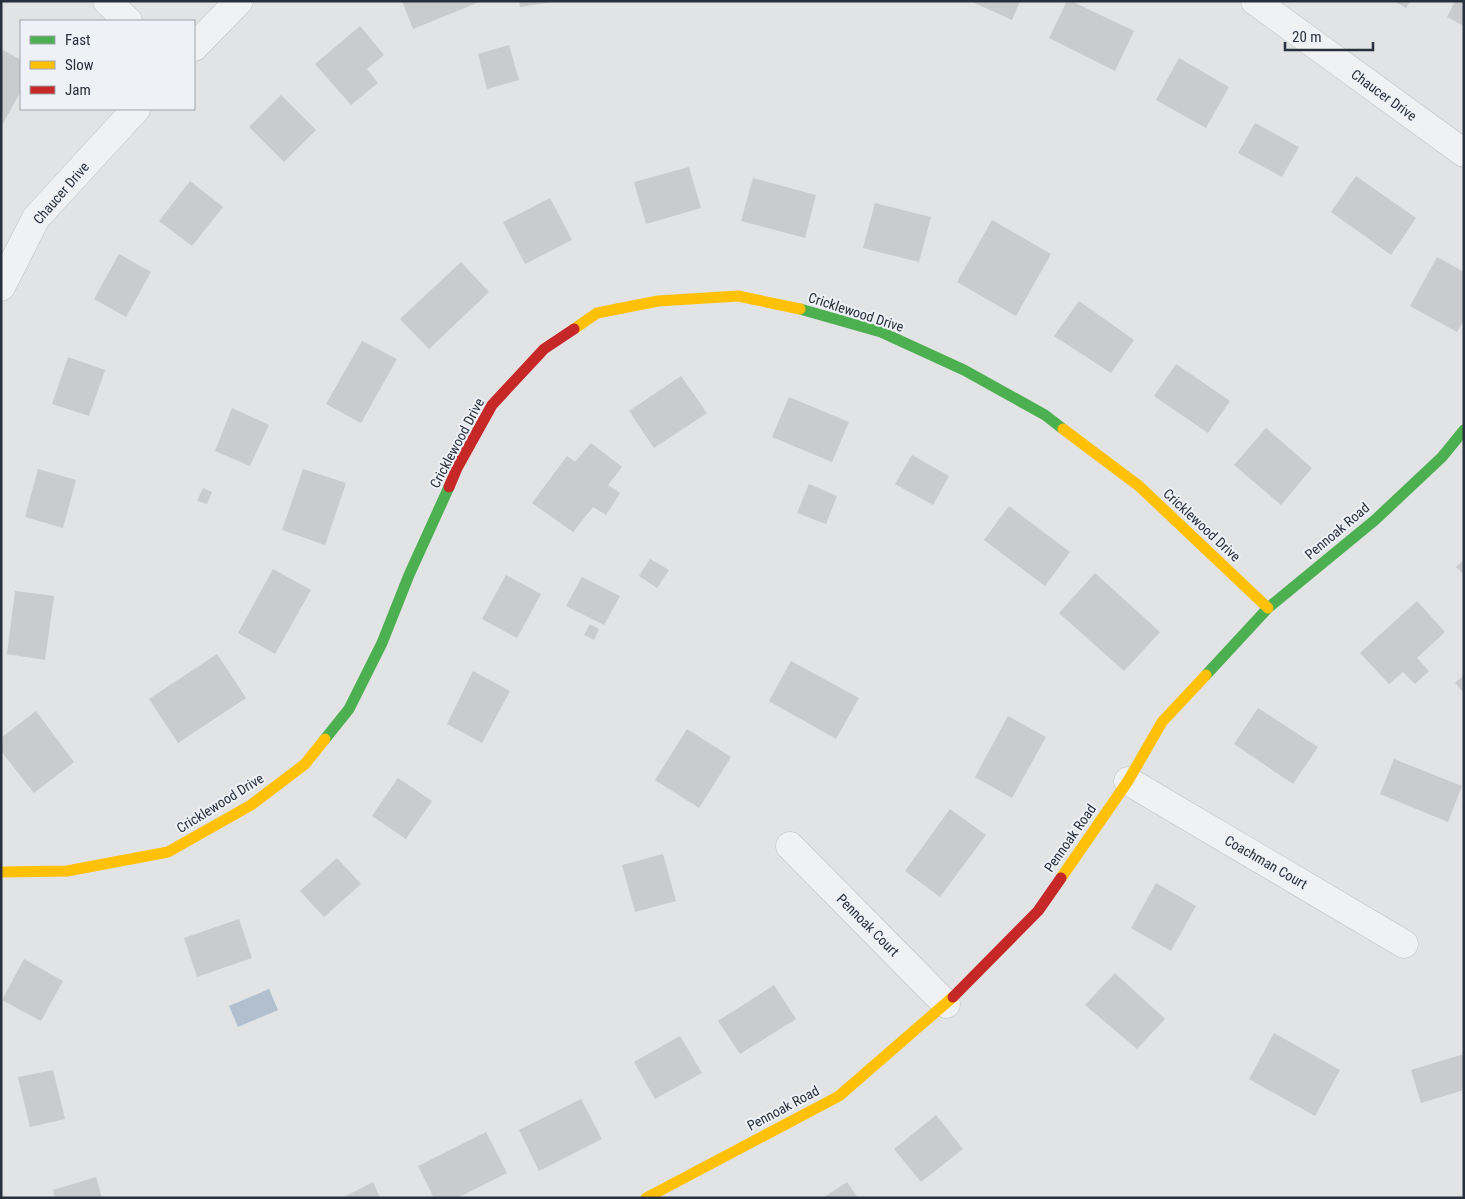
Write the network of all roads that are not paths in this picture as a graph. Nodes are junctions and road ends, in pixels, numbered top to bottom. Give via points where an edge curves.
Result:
1 (106, 1) edge
2 (239, 1) edge
3 (1255, 1) edge
4 (127, 20) edge
5 (195, 46) edge
6 (135, 110) edge
7 (1464, 153) edge
8 (1, 287) edge
9 (1464, 430) edge
10 (1268, 608) junction
11 (1128, 781) junction
12 (790, 846) dead end
13 (1, 872) edge
14 (1404, 944) dead end
15 (946, 1004) junction
16 (646, 1198) edge

1 - 4 street
2 - 5 street
3 - 7 street, Chaucer Drive
6 - 8 street, Chaucer Drive via 36,218
9 - 10 street, Pennoak Road via 1442,457 1375,520
10 - 11 street, Pennoak Road via 1162,722
10 - 13 street, Cricklewood Drive via 1139,486 1045,415 964,370 881,332 801,309 738,296 658,301 598,313 544,349 492,405 458,468 382,643 349,709 305,764 250,805 168,852 68,871
11 - 14 street, Coachman Court
11 - 15 street, Pennoak Road via 1038,910
12 - 15 street, Pennoak Court
15 - 16 street, Pennoak Road via 839,1096

